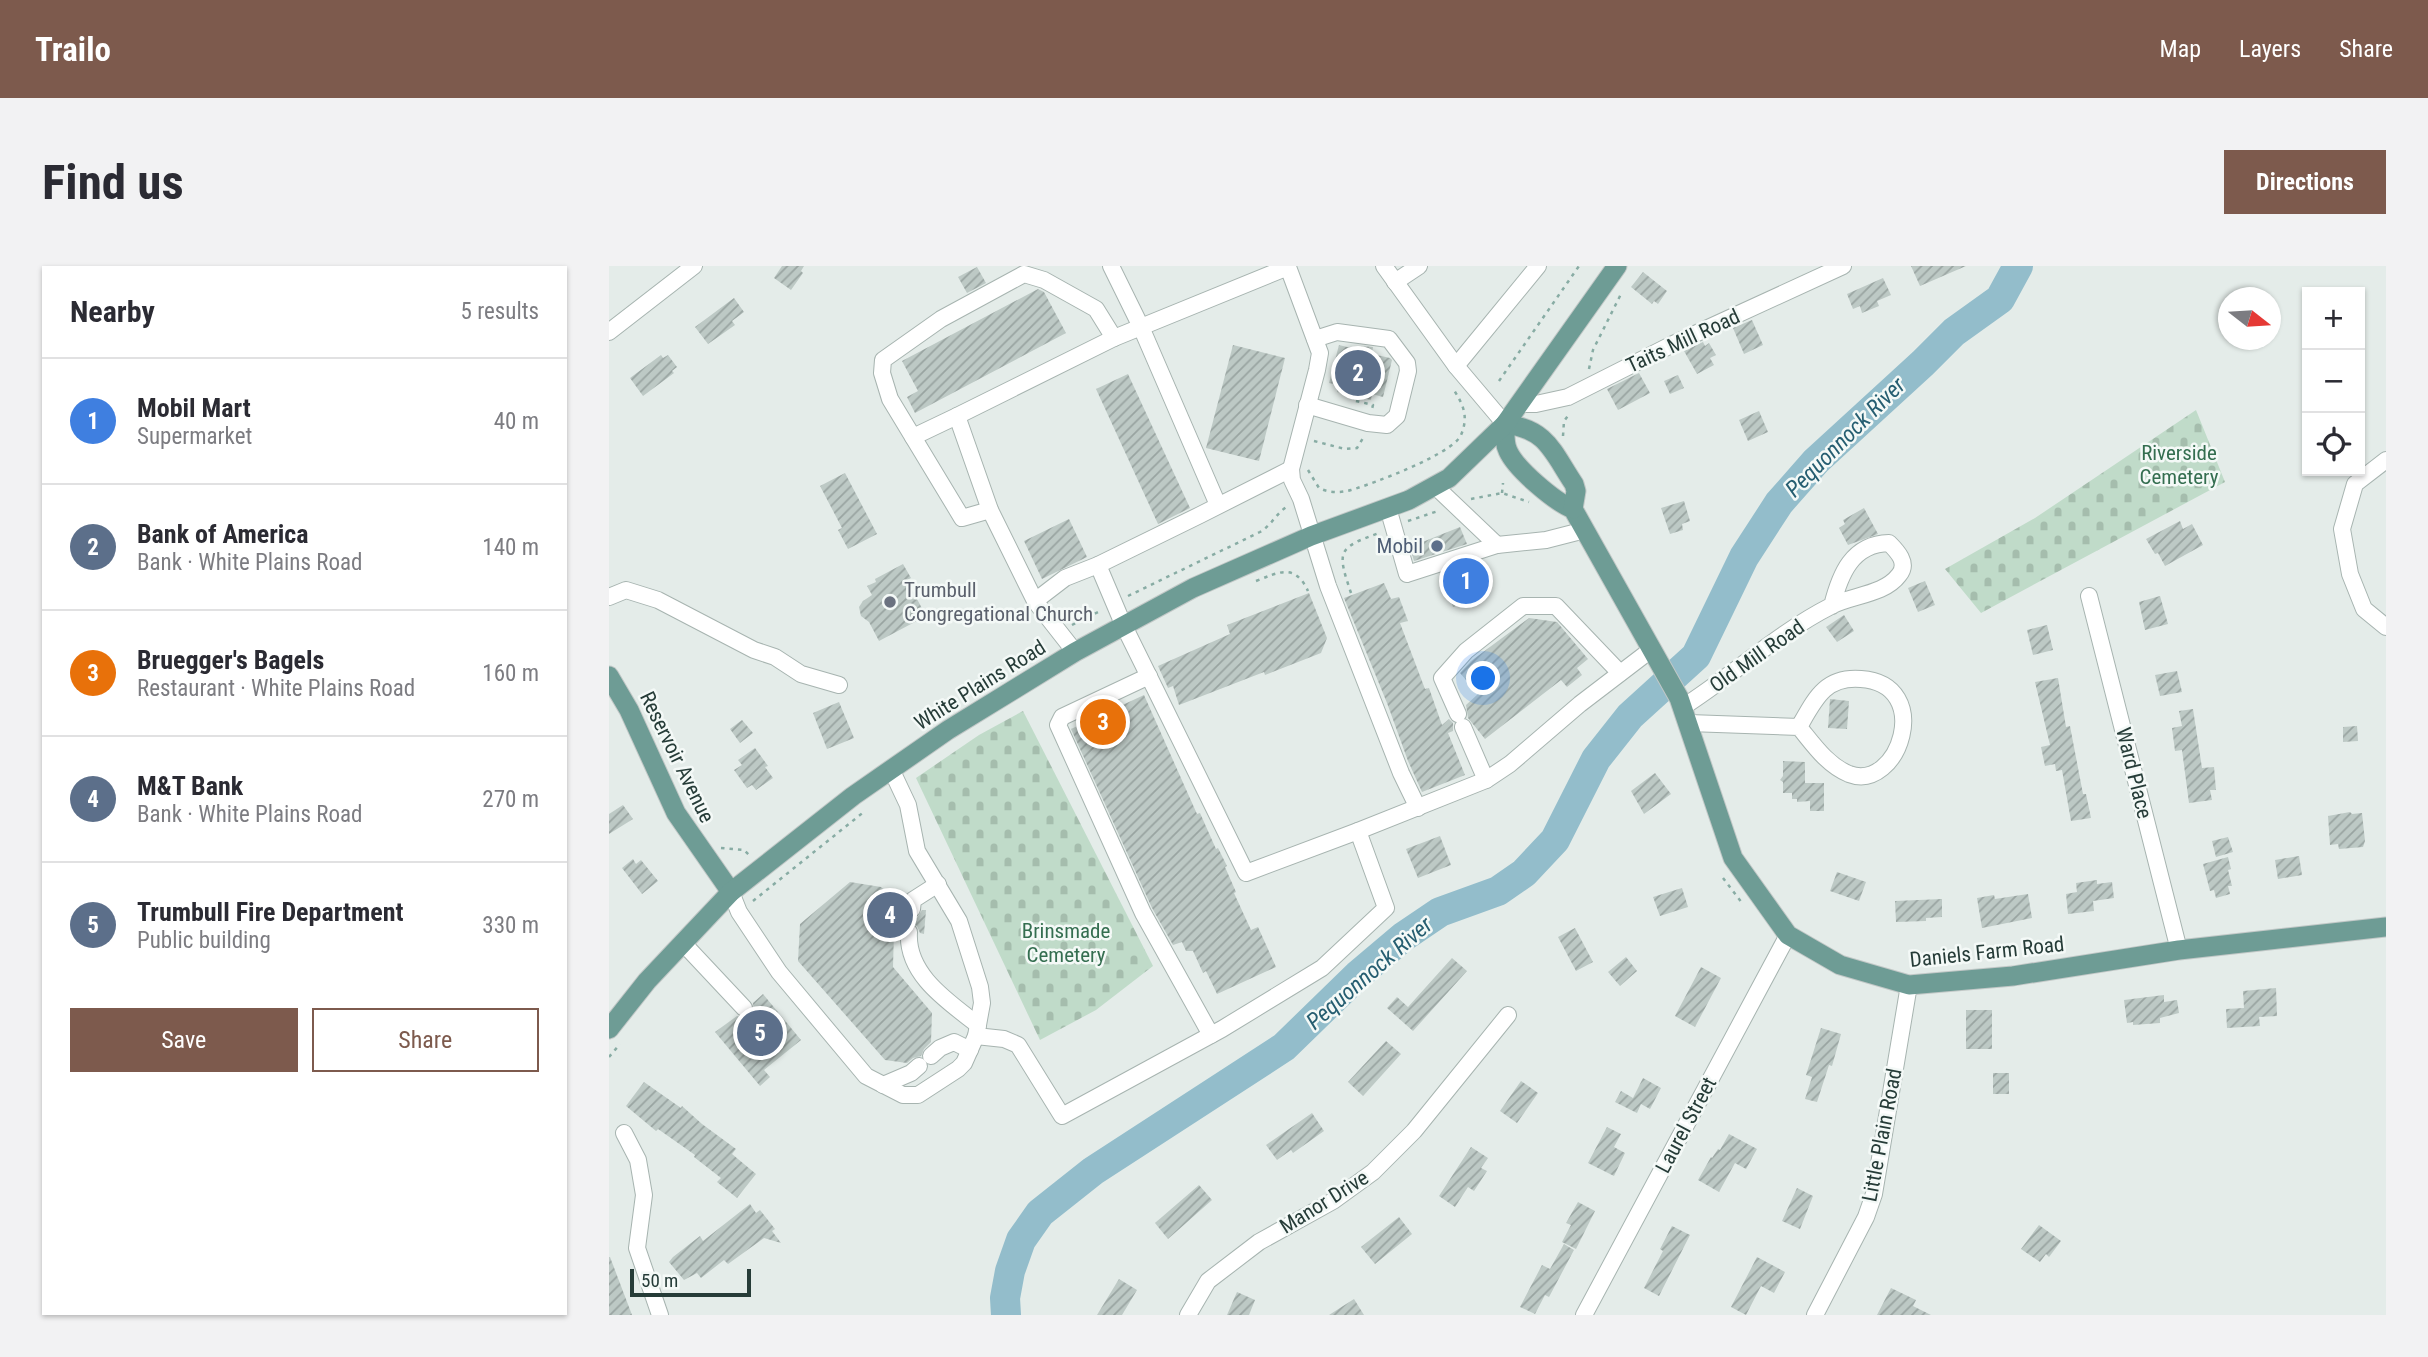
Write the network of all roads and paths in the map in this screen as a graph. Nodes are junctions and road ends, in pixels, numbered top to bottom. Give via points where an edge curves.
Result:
1 (694, 266) edge
2 (1111, 266) edge
3 (1384, 266) edge
4 (1419, 266) edge
5 (1538, 266) edge
6 (1579, 266) edge
7 (1617, 266) edge
8 (1843, 266) edge
9 (1395, 282) junction
10 (1623, 289) dead end
11 (1141, 327) junction
12 (609, 332) edge
13 (1114, 338) junction
14 (1315, 339) junction
15 (1456, 366) junction
16 (1588, 375) dead end
17 (1499, 381) dead end
18 (1520, 404) junction
19 (1307, 405) junction
20 (1570, 412) dead end
21 (957, 416) junction
22 (1505, 424) junction
23 (1564, 424) junction
24 (1555, 426) dead end
25 (913, 437) junction
26 (1563, 438) dead end
27 (2386, 460) edge
28 (1290, 469) junction
29 (1503, 482) dead end
30 (1436, 487) junction
31 (1502, 493) dead end
32 (1218, 505) junction
33 (1388, 508) junction
34 (1573, 509) junction
35 (990, 510) junction
36 (1278, 512) dead end
37 (1585, 530) junction
38 (1311, 536) junction
39 (1497, 545) junction
40 (1098, 565) junction
41 (1255, 582) dead end
42 (1308, 591) dead end
43 (2089, 596) dead end
44 (609, 597) edge
45 (1035, 601) junction
46 (1114, 604) junction
47 (1832, 606) junction
48 (1123, 624) junction
49 (2386, 627) edge
50 (1060, 631) junction
51 (1652, 649) junction
52 (1075, 652) junction
53 (1620, 673) junction
54 (609, 676) edge
55 (1149, 676) junction
56 (839, 685) dead end
57 (1684, 709) junction
58 (1799, 727) junction
59 (891, 769) junction
60 (1486, 780) junction
61 (1417, 808) junction
62 (866, 810) dead end
63 (1358, 831) junction
64 (938, 884) junction
65 (731, 892) junction
66 (912, 909) dead end
67 (739, 912) junction
68 (2386, 926) edge
69 (909, 932) dead end
70 (1788, 935) junction
71 (683, 943) junction
72 (2179, 950) junction
73 (1909, 985) junction
74 (744, 1008) dead end
75 (1508, 1014) dead end
76 (616, 1034) edge
77 (1211, 1035) junction
78 (974, 1037) junction
79 (609, 1057) edge
80 (883, 1085) junction
81 (624, 1133) dead end
82 (660, 1315) edge
83 (1188, 1315) edge
84 (1584, 1315) edge
85 (1815, 1315) edge

1 - 12 street
2 - 11 street
3 - 9 street
4 - 9 street
5 - 15 street
6 - 17 path
7 - 18 main road, White Plains Road
8 - 18 street, Taits Mill Road via 1568,397
9 - 15 street
10 - 16 path via 1593,350
11 - 13 street
11 - 14 street via 1288,267
11 - 32 street
13 - 21 street
13 - 25 street via 1096,309 1044,279 1024,274 941,319 883,360 890,400
14 - 19 street via 1320,353
14 - 19 street via 1337,332 1389,339 1407,363 1408,376 1397,416 1387,425
15 - 22 street
18 - 22 main road, White Plains Road
19 - 28 street
20 - 23 path
21 - 25 street
21 - 35 street
22 - 30 main road, White Plains Road
22 - 34 main road, Daniels Farm Road via 1513,459
22 - 34 main road, Daniels Farm Road via 1531,429 1547,442 1574,484
23 - 24 path
23 - 26 path
25 - 35 street via 962,518
27 - 49 street via 2355,484 2342,529 2350,574 2364,609
28 - 32 street
28 - 38 street
29 - 31 path
30 - 33 main road, White Plains Road
30 - 39 street
32 - 40 street
33 - 38 main road, White Plains Road
33 - 39 street via 1407,574
34 - 37 main road, Daniels Farm Road
35 - 45 street
36 - 46 path via 1260,532
37 - 39 street
37 - 51 main road, Daniels Farm Road
38 - 48 main road, White Plains Road via 1193,587
38 - 61 street
40 - 45 street via 1066,578
40 - 46 street
41 - 42 path via 1286,571 1301,579
43 - 72 street, Ward Place
44 - 56 street via 625,590 658,600 801,674
45 - 50 street
46 - 48 street
46 - 50 path
47 - 47 street, Old Mill Road via 1882,588 1900,574 1899,553 1889,543 1870,545 1859,552 1838,581
47 - 57 street, Old Mill Road
48 - 52 main road, White Plains Road
48 - 55 street
50 - 52 street
51 - 53 street
51 - 57 main road, Daniels Farm Road
52 - 59 main road, White Plains Road
53 - 60 street
53 - 60 street via 1556,606 1523,606 1466,651 1442,678
54 - 65 main road, Reservoir Avenue via 676,813
55 - 63 street via 1246,873
55 - 77 street via 1062,717 1058,725 1143,913
57 - 58 street
57 - 70 main road, Daniels Farm Road via 1733,858
58 - 58 street via 1815,698 1829,685 1847,678 1866,679 1889,688 1899,700 1903,734 1884,765 1865,776 1835,766
59 - 64 street via 908,804 917,851
59 - 65 main road, White Plains Road
60 - 61 street
61 - 63 street
62 - 67 path
63 - 77 street via 1386,908 1322,968
64 - 66 street via 913,901
64 - 78 street via 959,921 980,986 982,1003
65 - 67 street
65 - 71 main road, White Plains Road
67 - 80 street via 799,998 866,1076
68 - 72 main road, Daniels Farm Road
69 - 78 street via 914,963
70 - 73 main road, Daniels Farm Road via 1840,965
70 - 84 street, Laurel Street
71 - 74 street
71 - 76 main road, White Plains Road via 647,981
72 - 73 main road, Daniels Farm Road via 2013,976
73 - 85 street, Little Plain Road via 1877,1182 1866,1217
75 - 83 street, Manor Drive via 1414,1131 1373,1172 1248,1250 1208,1281
76 - 79 path
77 - 78 street via 1062,1116 1019,1045
78 - 80 street via 940,1048 911,1073
78 - 80 street via 964,1063 918,1095 903,1095
81 - 82 street via 638,1160 644,1195 637,1248

